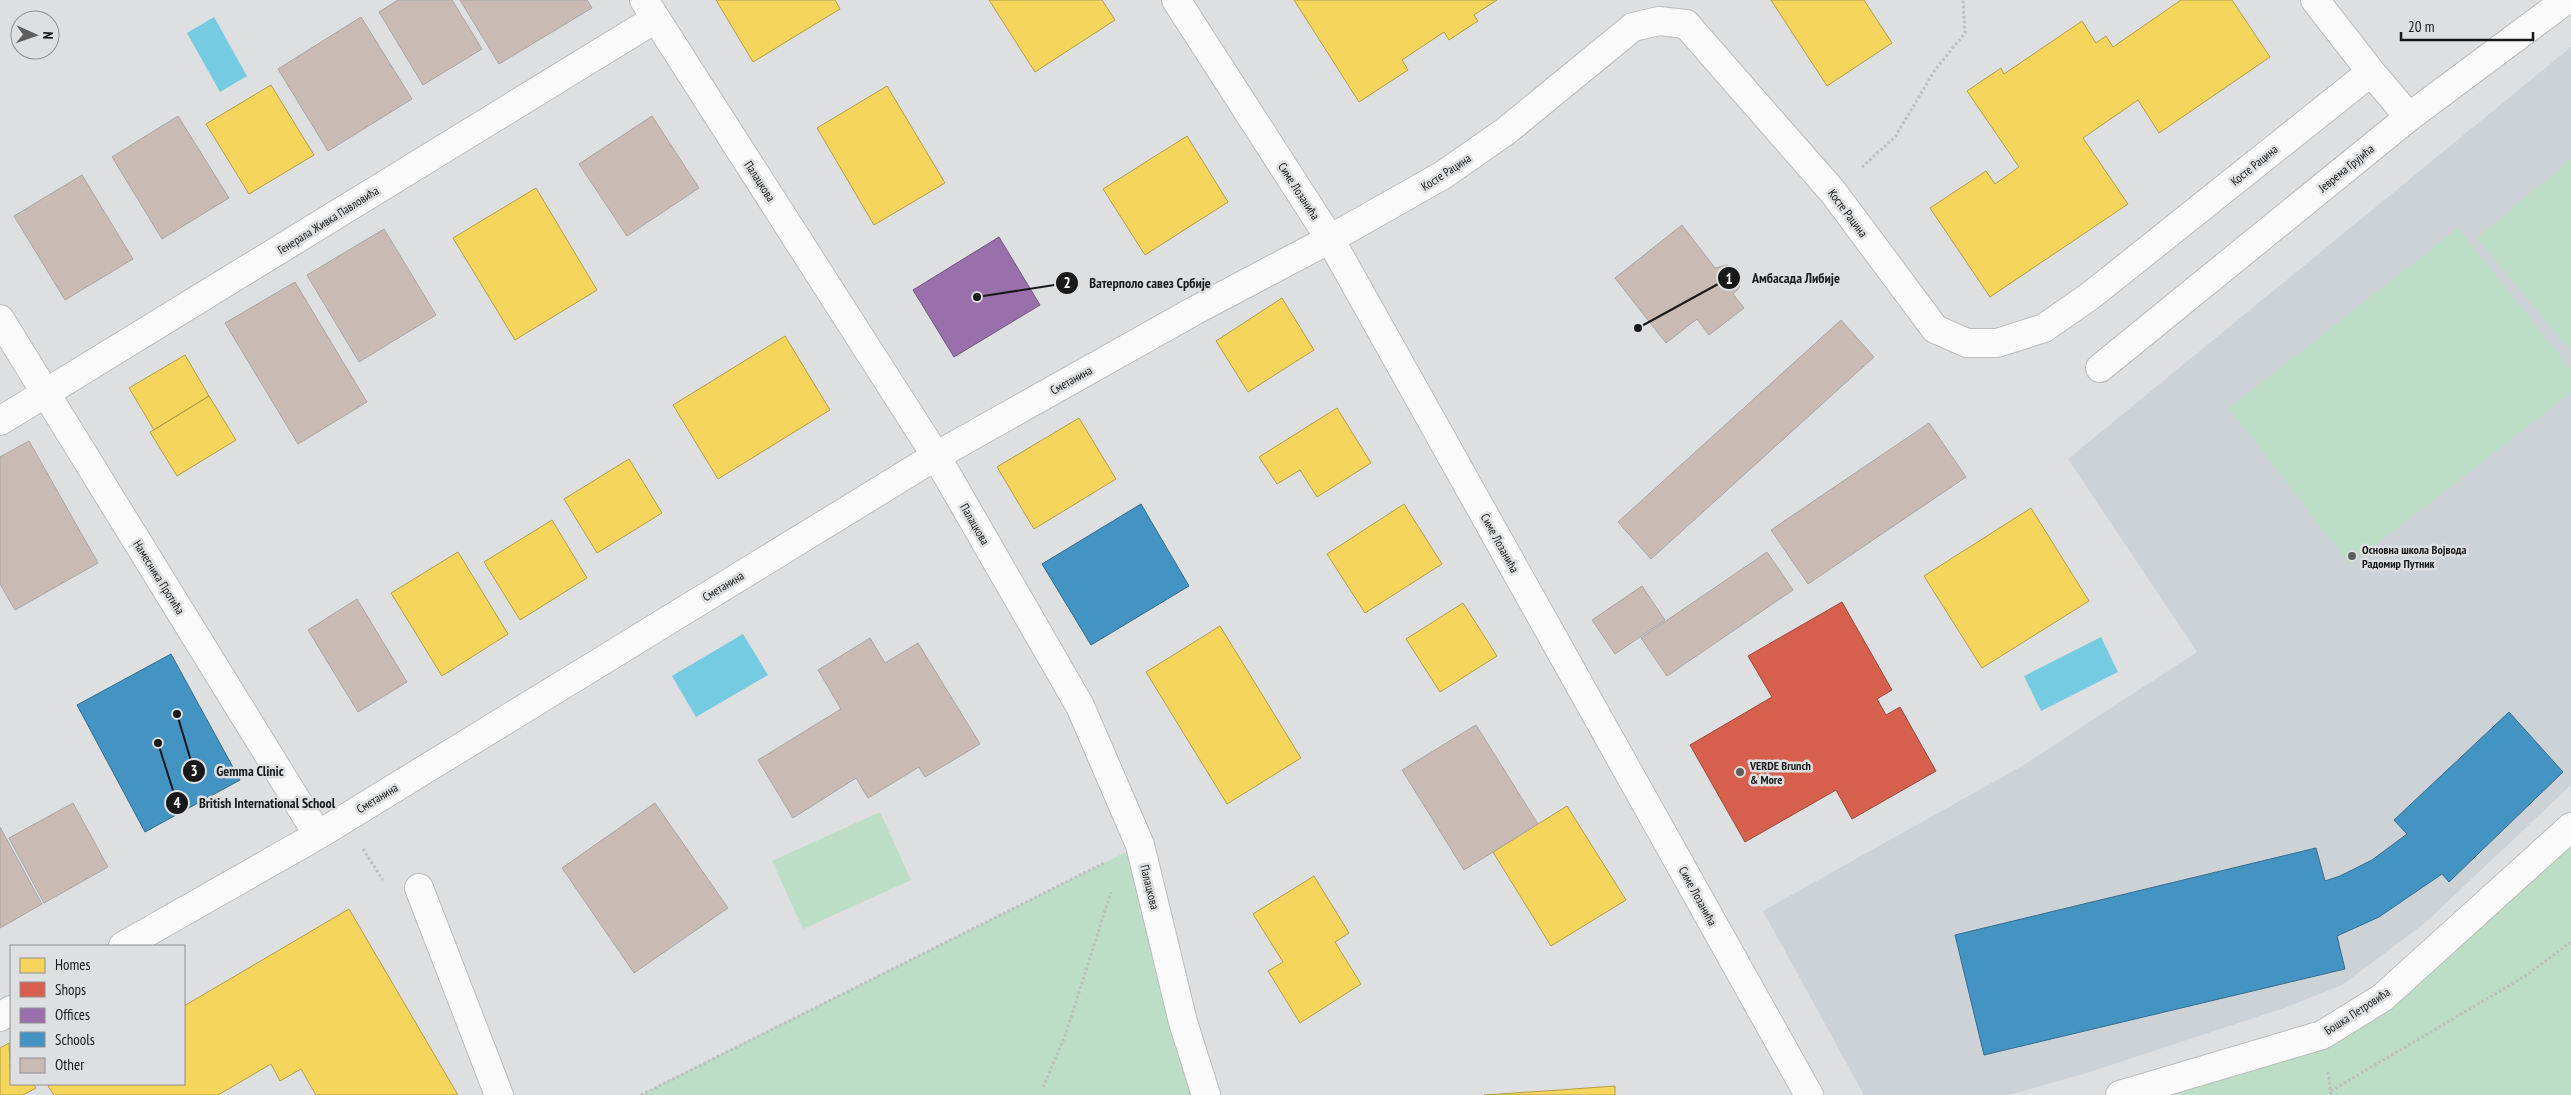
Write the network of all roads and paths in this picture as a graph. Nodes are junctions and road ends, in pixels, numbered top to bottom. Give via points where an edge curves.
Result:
1 (1176, 0) edge
2 (1963, 0) edge
3 (2315, 0) edge
4 (2566, 0) edge
5 (649, 10) edge
6 (2371, 72) junction
7 (2409, 116) junction
8 (1833, 192) junction
9 (1330, 240) junction
10 (0, 319) edge
11 (2100, 368) dead end
12 (47, 393) junction
13 (0, 421) edge
14 (936, 456) junction
15 (344, 818) junction
16 (2571, 827) edge
17 (318, 835) junction
18 (1140, 845) junction
19 (1113, 886) dead end
20 (419, 888) joint
21 (2571, 942) edge
22 (125, 945) edge
23 (1043, 1087) dead end
24 (2331, 1091) dead end
25 (499, 1095) edge
26 (641, 1095) edge
27 (1206, 1095) edge
28 (1809, 1095) edge
29 (2120, 1095) edge

1 - 9 street, Симе Лозанића
2 - 8 path via 1965,32 1935,70 1895,137
3 - 6 street
4 - 7 street, Јеврема Грујића
5 - 12 street, Генерала Живка Павловића
5 - 14 street, Палацкова
6 - 7 street
6 - 8 street, Косте Рацина via 2090,296 2044,328 1997,343 1968,343 1935,329
7 - 11 street, Јеврема Грујића
8 - 9 street, Косте Рацина via 1686,24 1659,21 1633,27 1506,130 1443,175
9 - 14 street, Сметанина via 1194,310
9 - 28 street, Симе Лозанића
10 - 12 street, Намесника Протића
12 - 13 street, Генерала Живка Павловића
12 - 17 street, Намесника Протића
14 - 15 street, Сметанина
14 - 18 street, Палацкова via 1080,706
15 - 17 street, Сметанина
15 - 20 path via 393,897
16 - 29 street, Бошка Петровића via 2382,998 2322,1035
17 - 22 street, Сметанина
18 - 26 path
18 - 27 street, Палацкова via 1183,1022
19 - 23 path via 1065,1036
20 - 25 street
21 - 24 path via 2527,975

